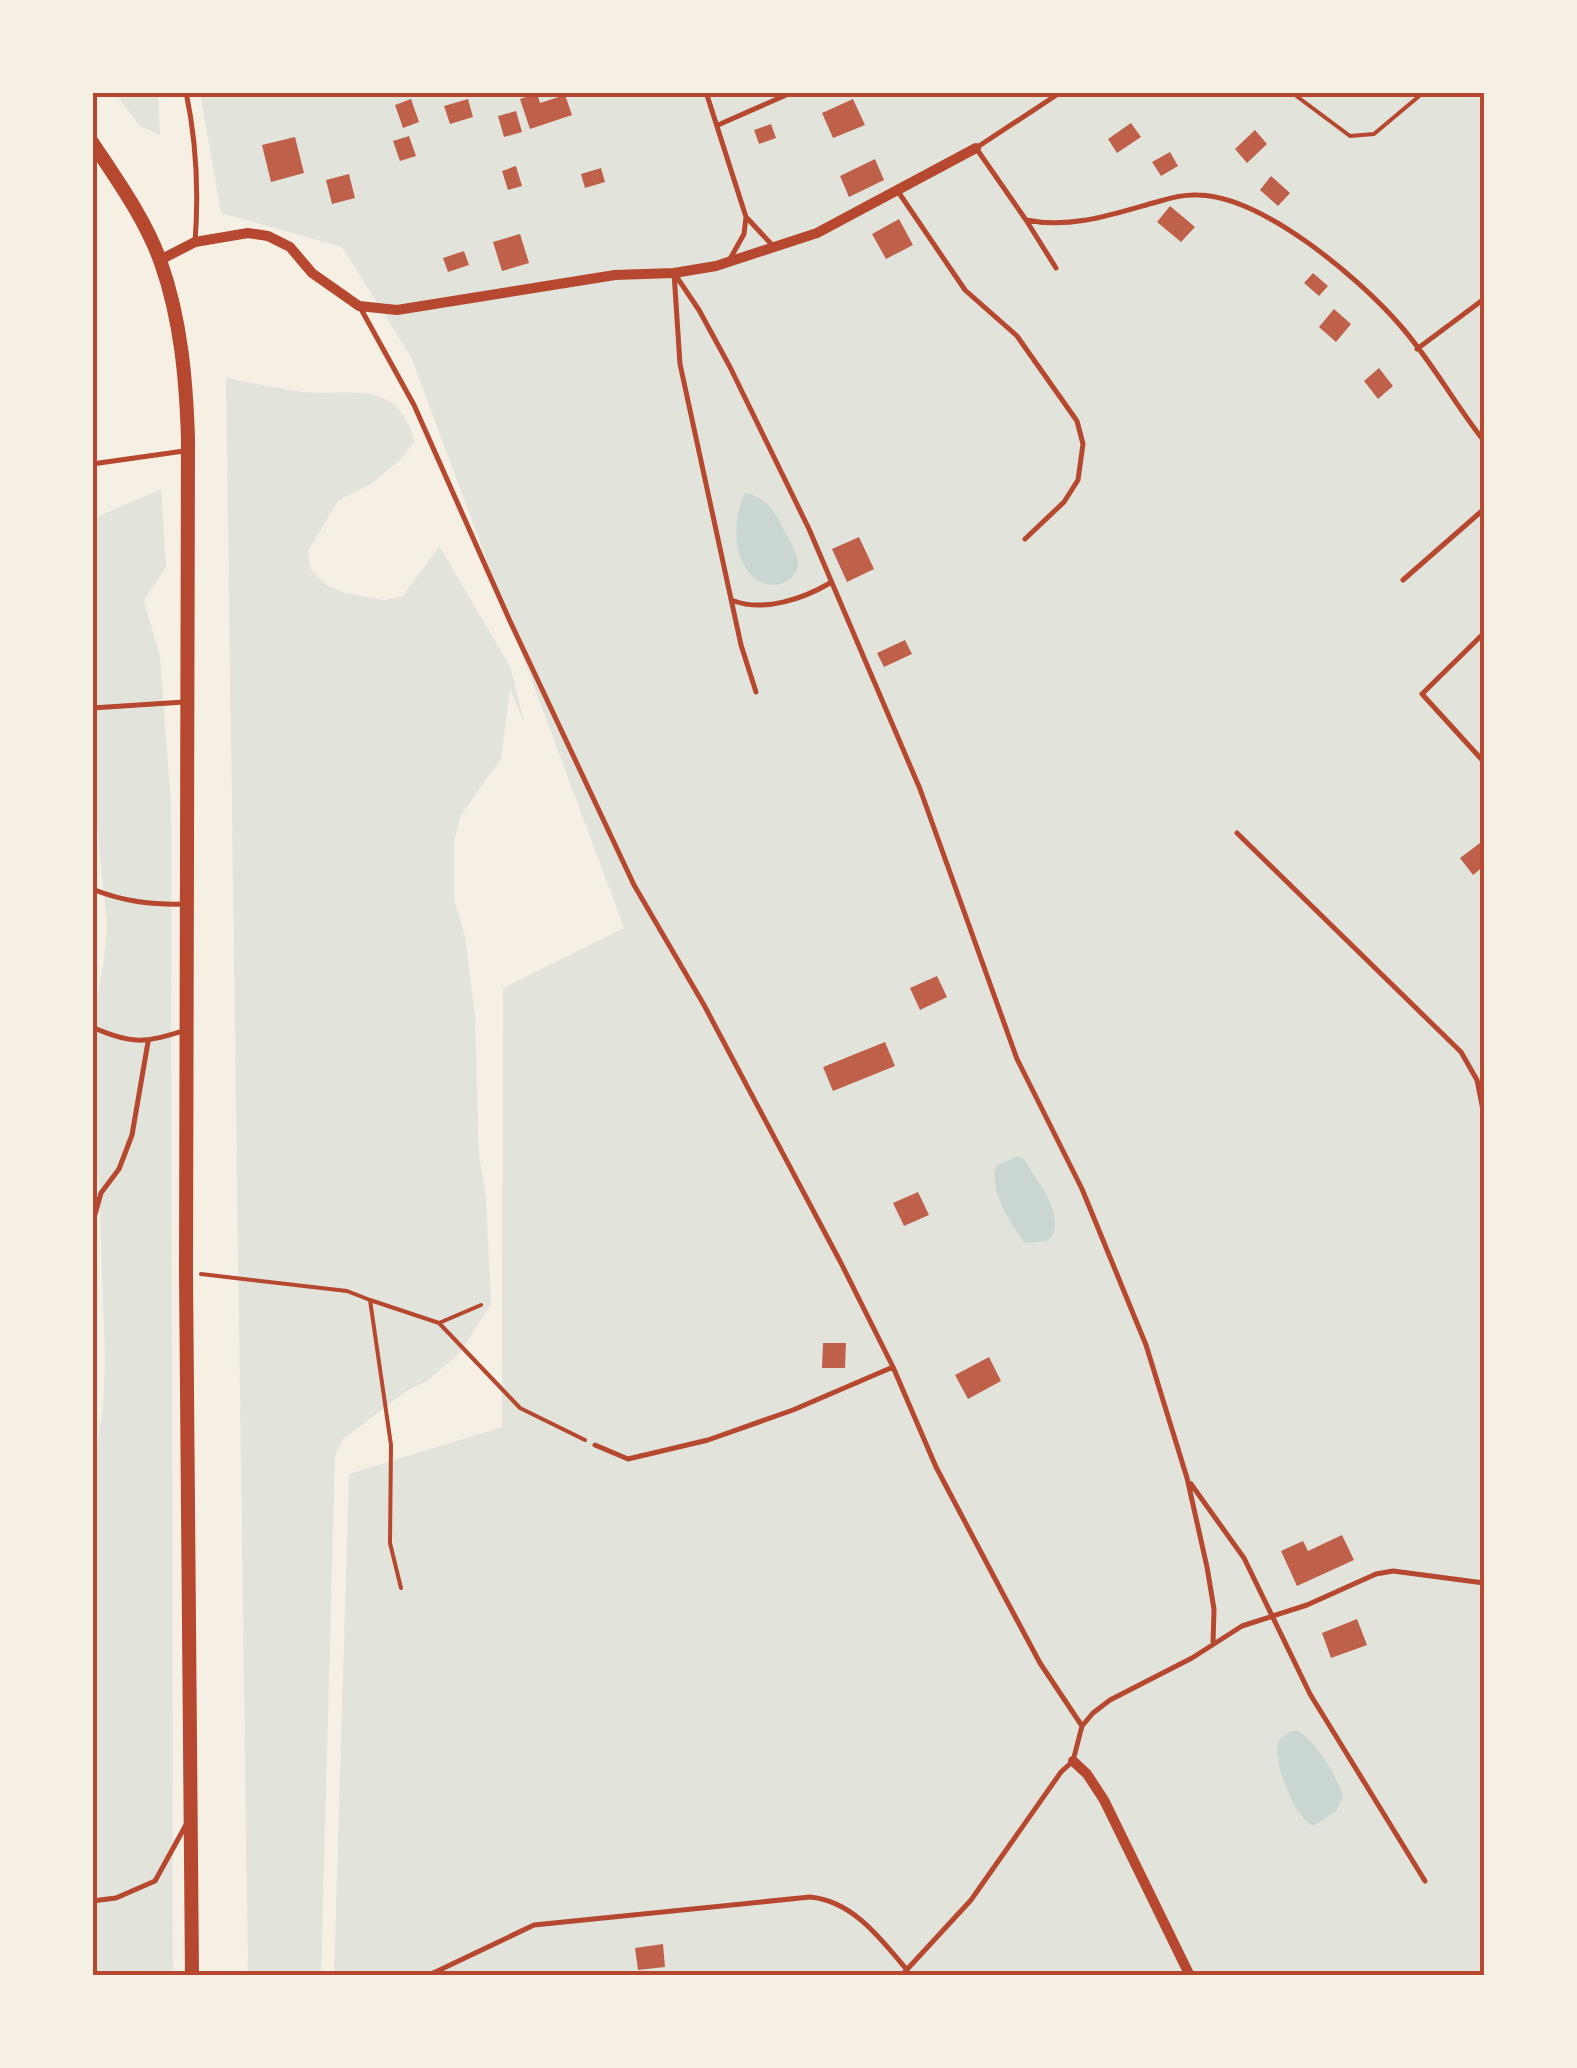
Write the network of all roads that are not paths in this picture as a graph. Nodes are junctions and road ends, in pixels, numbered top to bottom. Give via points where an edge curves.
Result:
1 (186, 92) edge
2 (706, 92) edge
3 (794, 92) edge
4 (1061, 92) edge
5 (718, 125) junction
6 (92, 142) edge
7 (976, 148) junction
8 (897, 190) junction
9 (746, 216) junction
10 (1026, 220) junction
11 (195, 242) junction
12 (775, 248) junction
13 (160, 260) junction
14 (729, 262) junction
15 (1056, 268) dead end
16 (674, 274) junction
17 (1484, 299) edge
18 (359, 306) junction
19 (1418, 349) junction
20 (1484, 440) edge
21 (188, 450) junction
22 (92, 464) edge
23 (1484, 509) edge
24 (1024, 539) dead end
25 (1403, 580) dead end
26 (830, 583) junction
27 (734, 601) junction
28 (1484, 633) edge
29 (756, 692) dead end
30 (186, 702) junction
31 (92, 708) edge
32 (1484, 762) edge
33 (1237, 833) dead end
34 (92, 888) edge
35 (187, 904) junction
36 (92, 1027) edge
37 (188, 1029) junction
38 (148, 1042) junction
39 (1484, 1115) edge
40 (92, 1190) edge
41 (101, 1193) junction
42 (92, 1225) edge
43 (893, 1366) junction
44 (595, 1445) road end
45 (1187, 1478) junction
46 (1484, 1582) edge
47 (1274, 1616) junction
48 (1213, 1644) junction
49 (1082, 1726) junction
50 (1073, 1761) junction
51 (191, 1816) junction
52 (1425, 1882) dead end
53 (92, 1901) edge
54 (907, 1970) junction
55 (192, 1976) edge
56 (427, 1976) edge
57 (901, 1976) edge
58 (1190, 1976) edge

1 - 11 lane via 200,184
2 - 5 lane
3 - 5 lane
4 - 7 lane
5 - 9 lane
6 - 13 street
7 - 8 street
7 - 10 lane
8 - 12 street
8 - 24 lane via 965,290 1017,336 1078,421 1078,480
9 - 12 lane
9 - 14 lane
10 - 15 lane
10 - 19 lane via 1092,220 1182,196 1237,204 1268,216 1367,289
11 - 13 street
11 - 18 street via 268,236
12 - 14 street
13 - 21 street via 185,370
14 - 16 street
16 - 18 street via 615,275 397,310
16 - 26 lane via 730,367
16 - 27 lane via 680,364
17 - 19 lane
18 - 43 lane via 414,405 634,885
19 - 20 lane
21 - 22 lane
21 - 30 street
23 - 25 lane
26 - 27 lane via 776,604
26 - 45 lane via 920,789 1017,1059 1082,1189 1146,1345
27 - 29 lane
28 - 32 lane via 1422,694
30 - 31 lane
30 - 35 street
33 - 39 lane via 1461,1052 1477,1080
34 - 35 lane via 121,900
35 - 37 street
36 - 38 lane
37 - 38 lane
37 - 51 street
38 - 41 lane via 132,1135
40 - 41 lane
41 - 42 lane
43 - 44 lane via 708,1440 628,1459
43 - 49 lane via 1002,1592
45 - 47 lane via 1244,1558
45 - 48 lane via 1214,1608
46 - 47 lane via 1394,1571
47 - 48 lane
47 - 52 lane via 1310,1694
48 - 49 lane via 1110,1700
49 - 50 lane
50 - 54 lane via 971,1900
50 - 58 street via 1104,1800
51 - 53 lane via 155,1880
51 - 55 street
54 - 56 lane via 850,1910 810,1897 534,1925
54 - 57 lane

